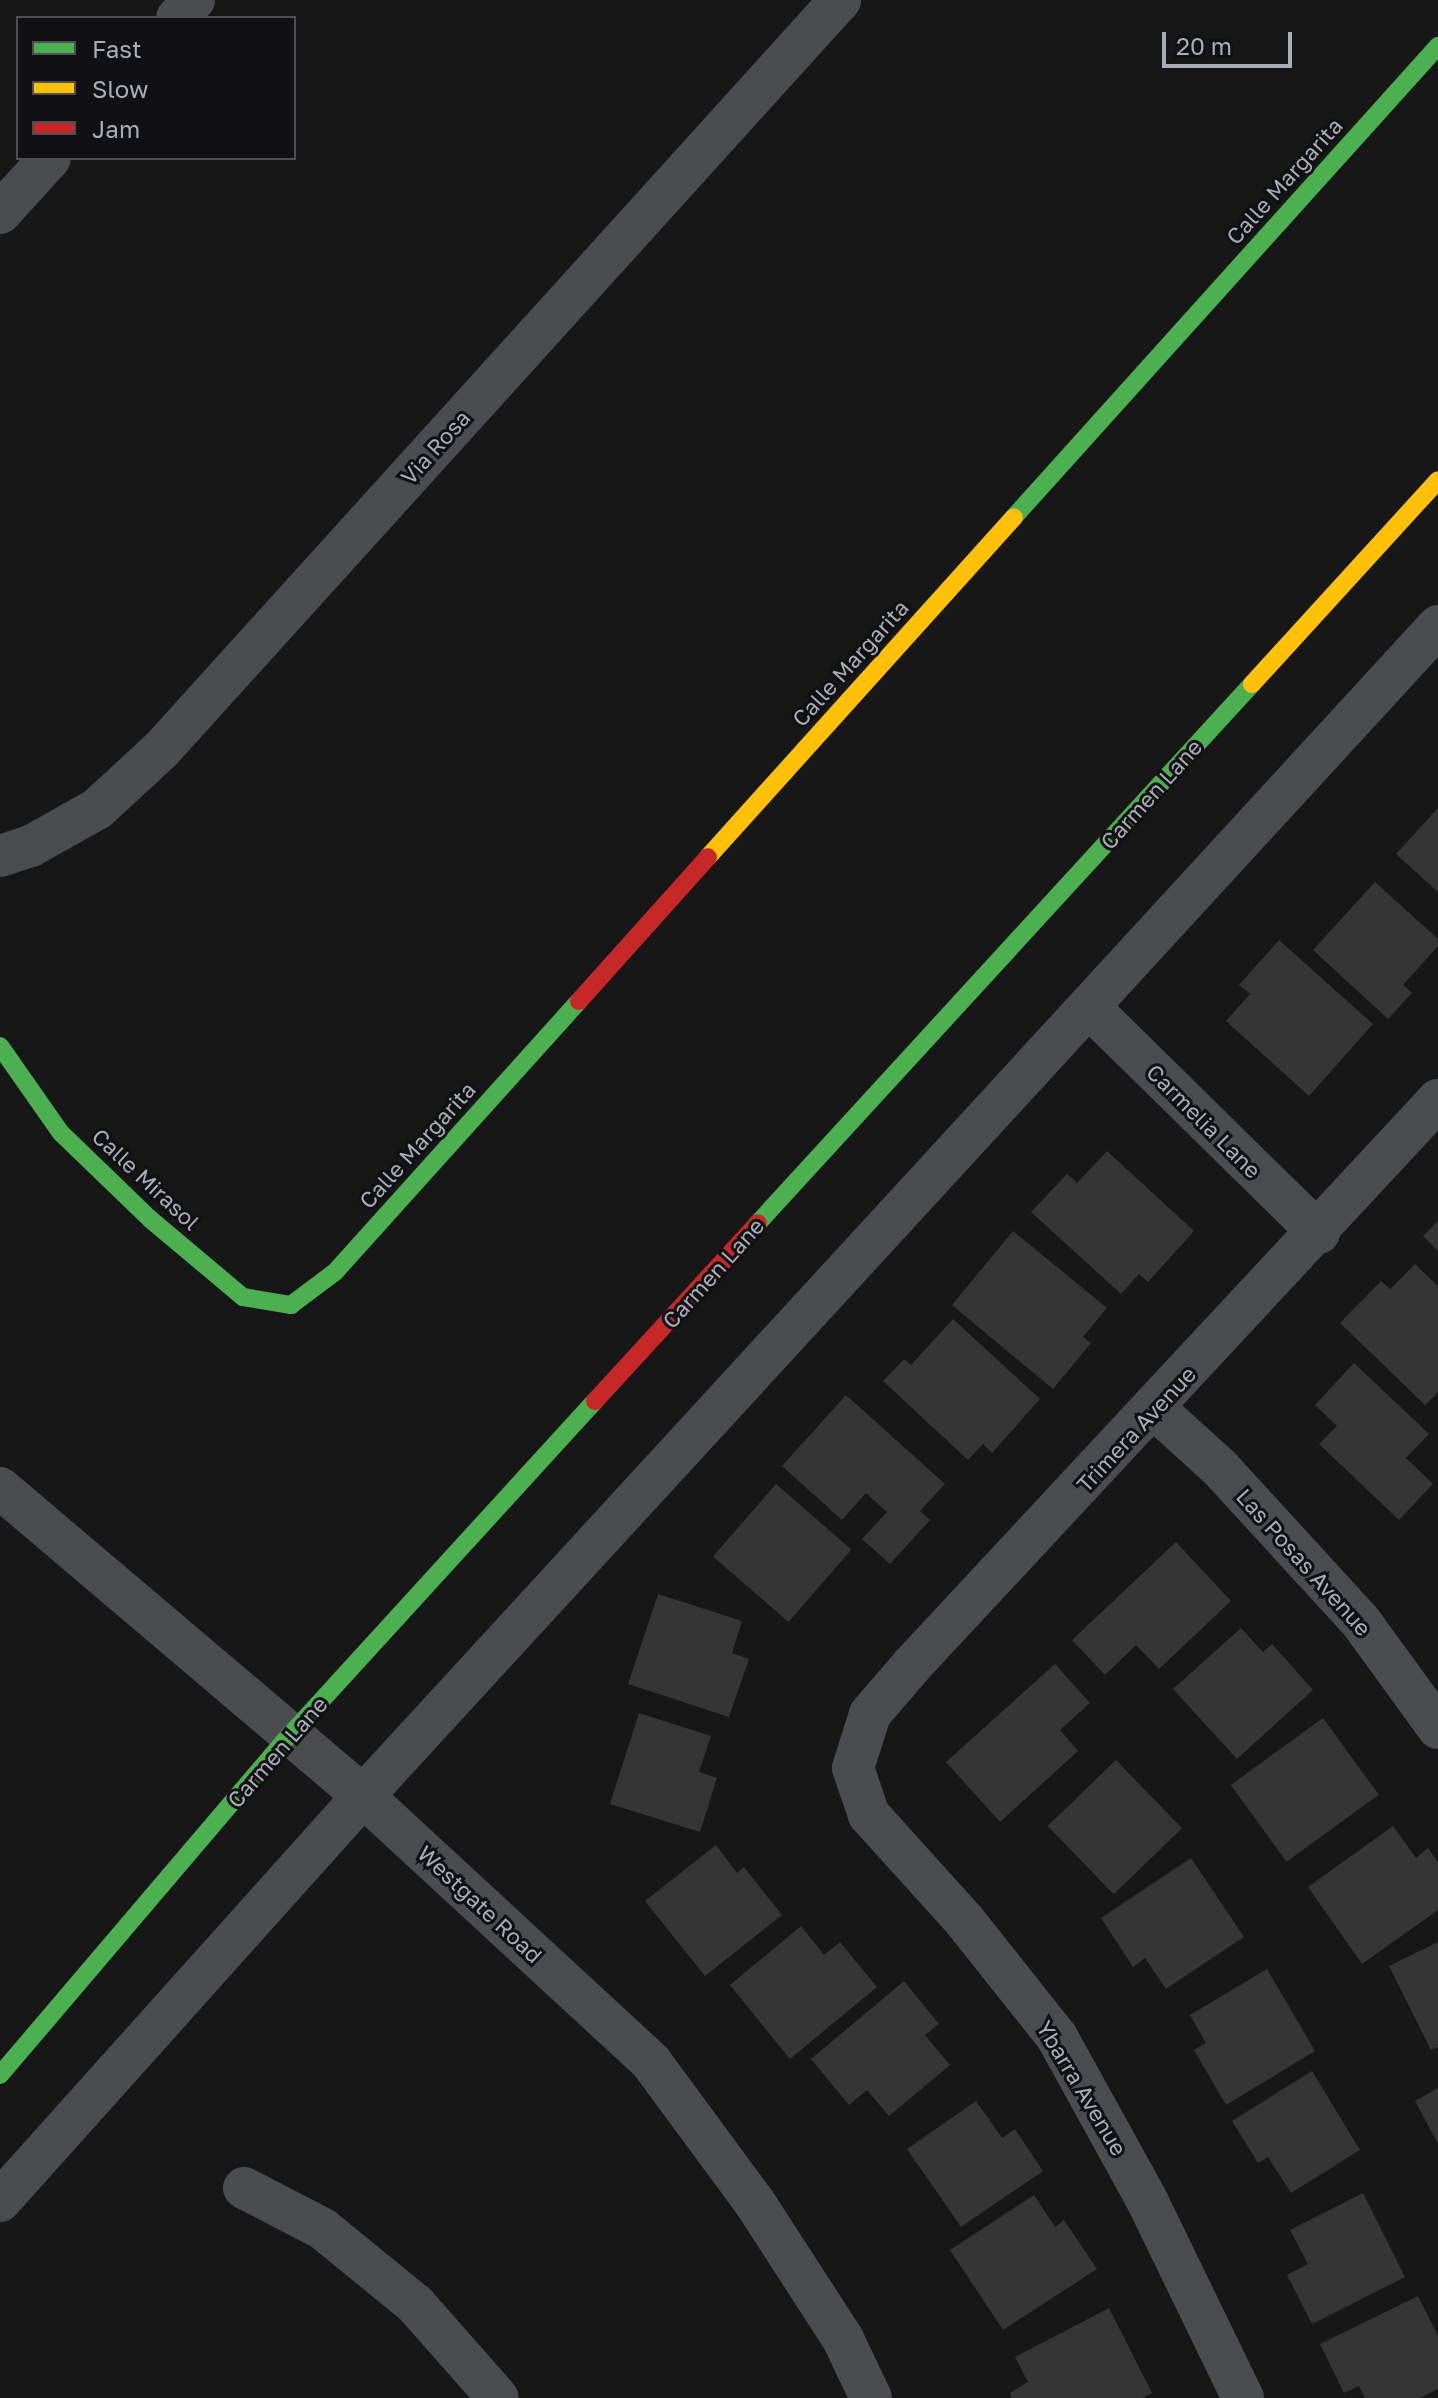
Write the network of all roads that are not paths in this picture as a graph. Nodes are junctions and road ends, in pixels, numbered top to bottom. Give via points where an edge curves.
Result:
1 (194, 0) edge
2 (840, 0) edge
3 (179, 16) edge
4 (1438, 46) edge
5 (48, 160) edge
6 (0, 213) edge
7 (1438, 480) edge
8 (1438, 626) edge
9 (0, 856) edge
10 (1090, 1008) junction
11 (0, 1046) edge
12 (1438, 1100) edge
13 (1319, 1233) junction
14 (291, 1305) joint
15 (1155, 1409) junction
16 (0, 1488) edge
17 (1438, 1728) edge
18 (289, 1736) junction
19 (853, 1768) joint
20 (363, 1796) junction
21 (0, 2075) edge
22 (244, 2188) dead end
23 (0, 2201) edge
24 (498, 2398) edge
25 (871, 2398) edge
26 (1243, 2398) edge

1 - 3 street
2 - 9 street, Via Rosa via 161,750 97,809 31,846
4 - 14 street, Calle Margarita via 335,1272
5 - 6 street
7 - 18 street, Carmen Lane
8 - 10 street
10 - 13 street, Carmelia Lane
10 - 20 street
11 - 14 street, Calle Mirasol via 61,1133 150,1219 243,1297
12 - 13 street, Trimera Avenue
13 - 15 street, Trimera Avenue
15 - 17 street, Las Posas Avenue via 1220,1468 1361,1622
15 - 19 street, Trimera Avenue via 870,1714
16 - 18 street, Westgate Road
18 - 20 street, Westgate Road
18 - 21 street, Carmen Lane
19 - 26 street, Ybarra Avenue via 869,1815 964,1920 1057,2037 1148,2202
20 - 23 street
20 - 25 street, Westgate Road via 651,2062 755,2203 843,2339
22 - 24 street via 323,2229 415,2304

